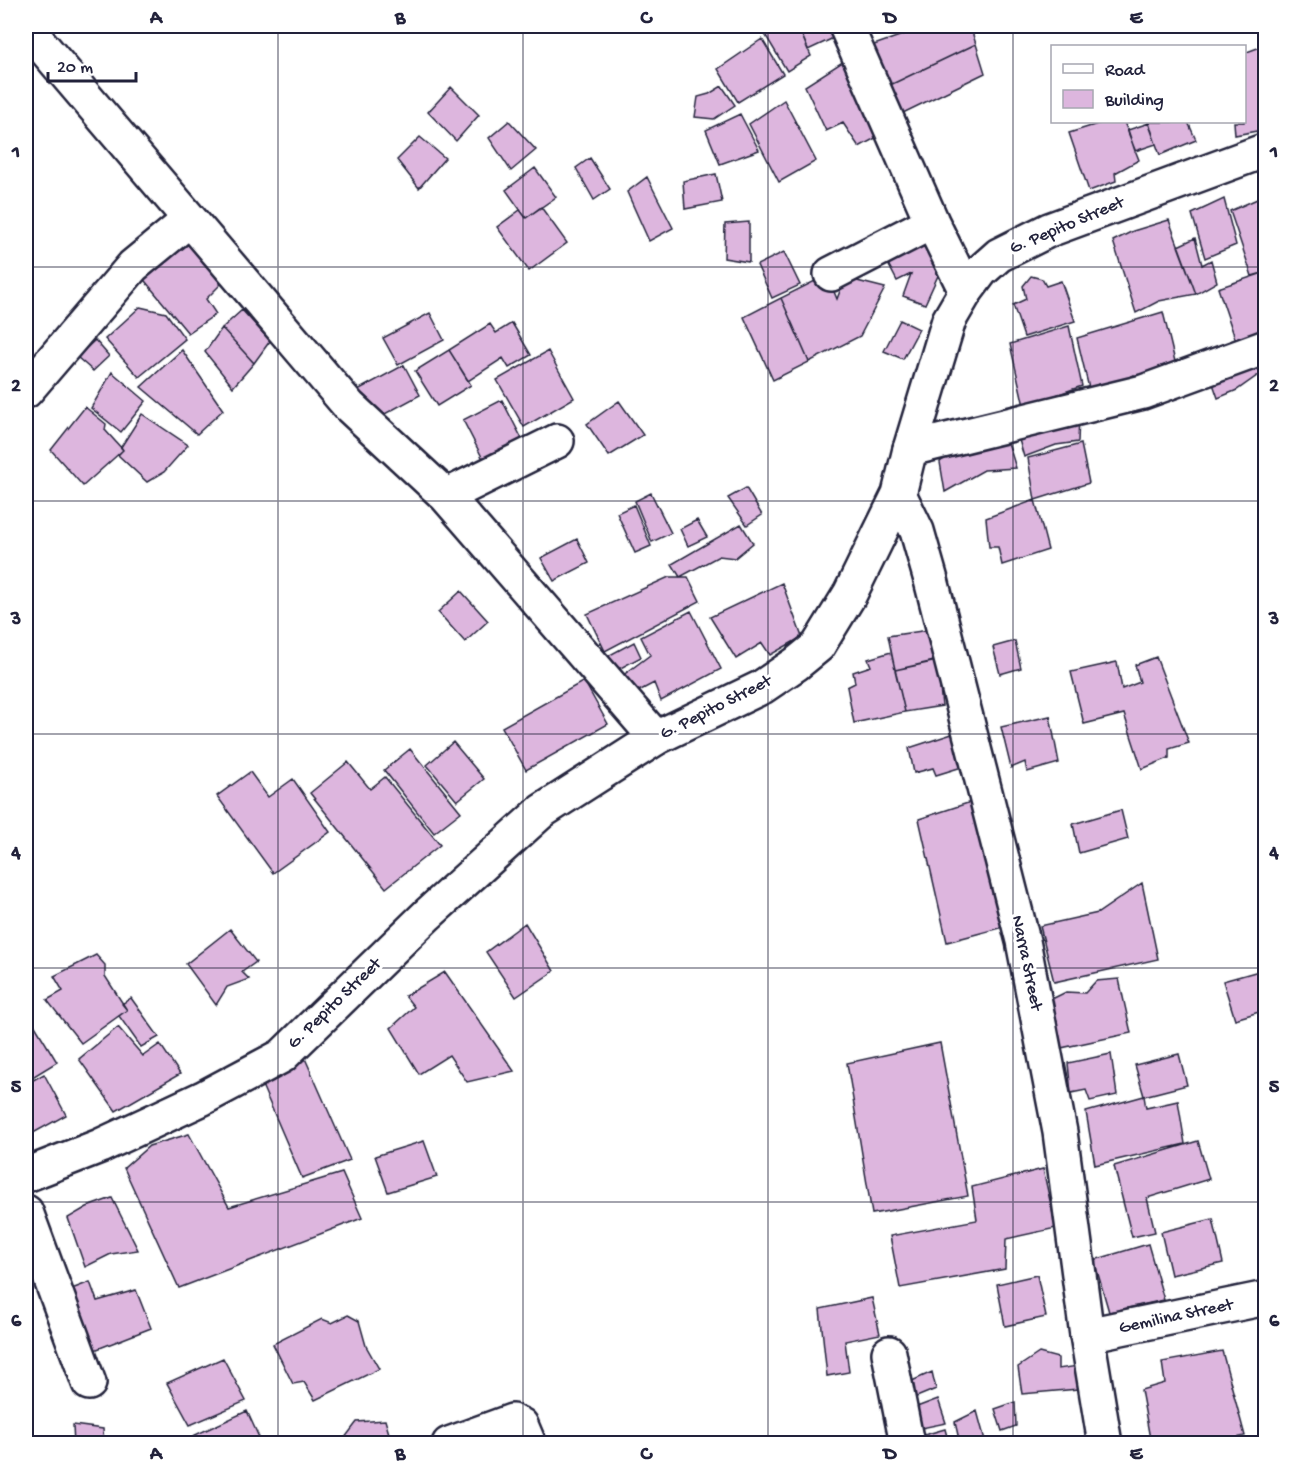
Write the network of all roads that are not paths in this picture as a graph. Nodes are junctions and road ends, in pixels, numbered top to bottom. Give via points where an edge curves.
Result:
1 (846, 26) edge
2 (26, 27) edge
3 (1266, 150) edge
4 (189, 220) junction
5 (932, 222) junction
6 (831, 274) dead end
7 (966, 291) junction
8 (1266, 347) edge
9 (26, 391) edge
10 (557, 441) dead end
11 (910, 449) junction
12 (899, 494) junction
13 (446, 496) junction
14 (656, 738) junction
15 (26, 1175) edge
16 (26, 1212) edge
17 (1266, 1298) edge
18 (1087, 1335) junction
19 (889, 1353) dead end
20 (89, 1383) dead end
21 (449, 1443) edge
22 (529, 1443) edge
23 (907, 1443) edge
24 (1105, 1443) edge

1 - 5 street
2 - 4 street
3 - 7 street, G. Pepito Street via 1049,230 999,255
4 - 9 street via 133,266
4 - 13 street via 349,406
5 - 6 street
5 - 7 street
7 - 11 street, G. Pepito Street via 949,320
8 - 11 street via 1143,392
10 - 13 street
11 - 12 street, G. Pepito Street
12 - 14 street, G. Pepito Street via 850,594 818,646 762,687
12 - 18 street, Narra Street via 917,531 1023,941 1060,1132
13 - 14 street
14 - 15 street, G. Pepito Street via 542,811 427,915 282,1056 100,1146
16 - 20 street
17 - 18 street, Gemilina Street
18 - 24 street, Narra Street
19 - 23 street
21 - 22 street via 512,1421 521,1425

